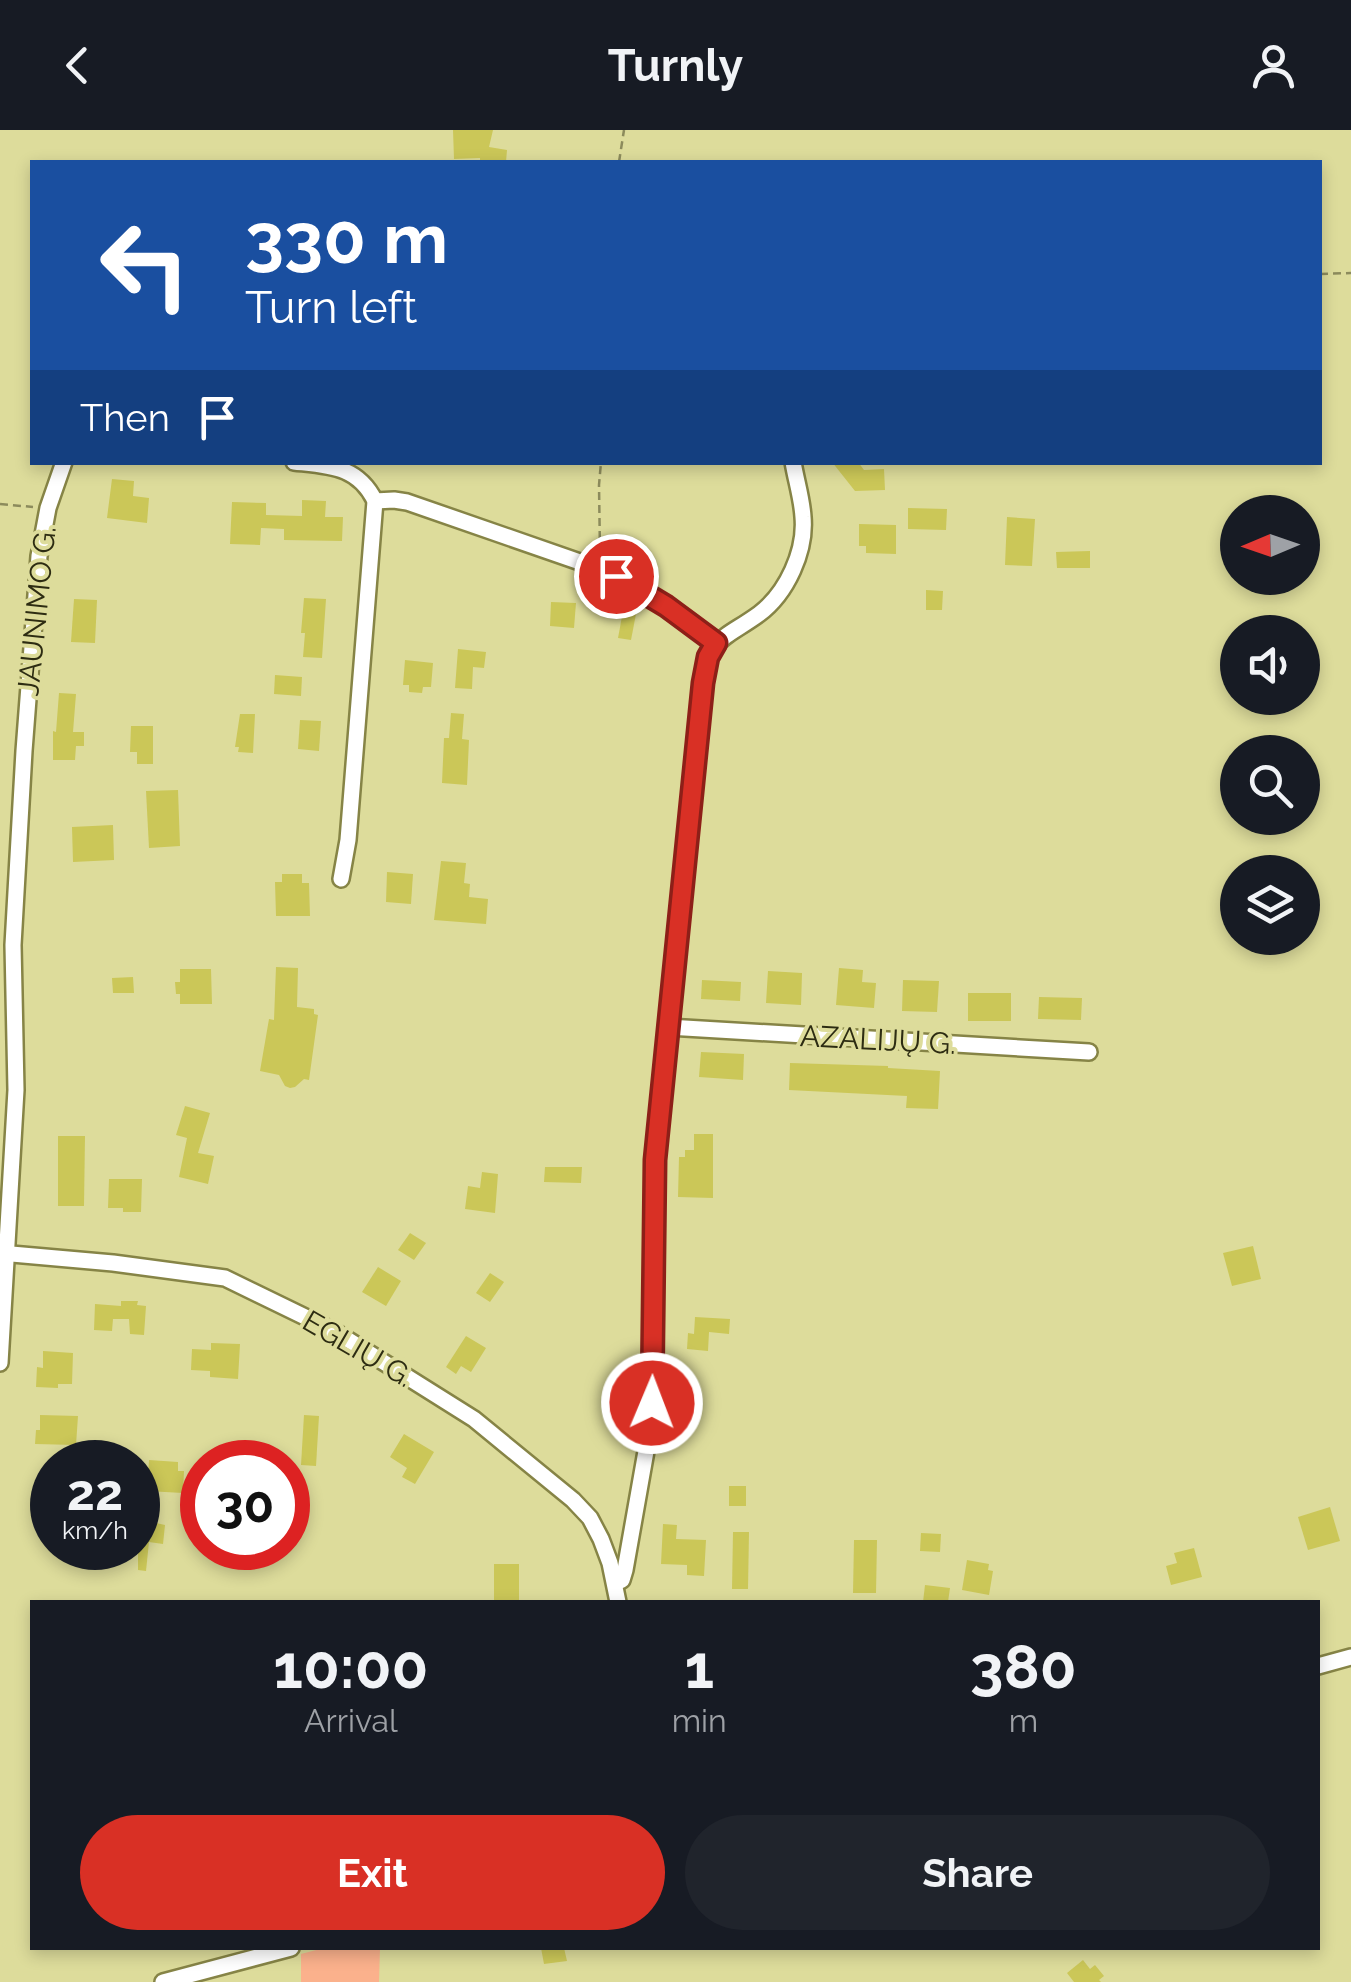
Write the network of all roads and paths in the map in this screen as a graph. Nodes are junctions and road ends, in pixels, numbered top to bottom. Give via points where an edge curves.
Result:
1 (624, 130) edge
2 (619, 160) edge
3 (1351, 273) edge
4 (1322, 274) edge
5 (63, 465) edge
6 (320, 465) edge
7 (601, 465) edge
8 (794, 465) edge
9 (376, 502) junction
10 (0, 504) edge
11 (48, 508) junction
12 (600, 569) junction
13 (716, 643) junction
14 (341, 879) dead end
15 (668, 1027) junction
16 (1089, 1052) dead end
17 (3, 1253) edge
18 (0, 1363) edge
19 (615, 1583) junction
20 (618, 1600) edge
21 (1351, 1657) edge
22 (1320, 1665) edge
23 (284, 1950) edge
24 (163, 1982) edge

1 - 2 path
3 - 4 path
5 - 11 street, JAUNIMO G.
6 - 9 street via 353,474
7 - 12 path
8 - 13 street via 804,518 793,570 769,606
9 - 12 street via 434,510
9 - 14 street
10 - 11 path
11 - 17 street, JAUNIMO G. via 38,556 19,819 16,1090
12 - 13 street
13 - 15 street via 703,683
15 - 16 street, AZALIJŲ G.
15 - 19 street via 655,1160 651,1423 631,1546 622,1580
17 - 18 street, JAUNIMO G.
17 - 19 street, EGLIŲ G. via 225,1278 334,1331 474,1418 573,1500 601,1539
19 - 20 street, EGLIŲ G.
21 - 22 street
23 - 24 street

